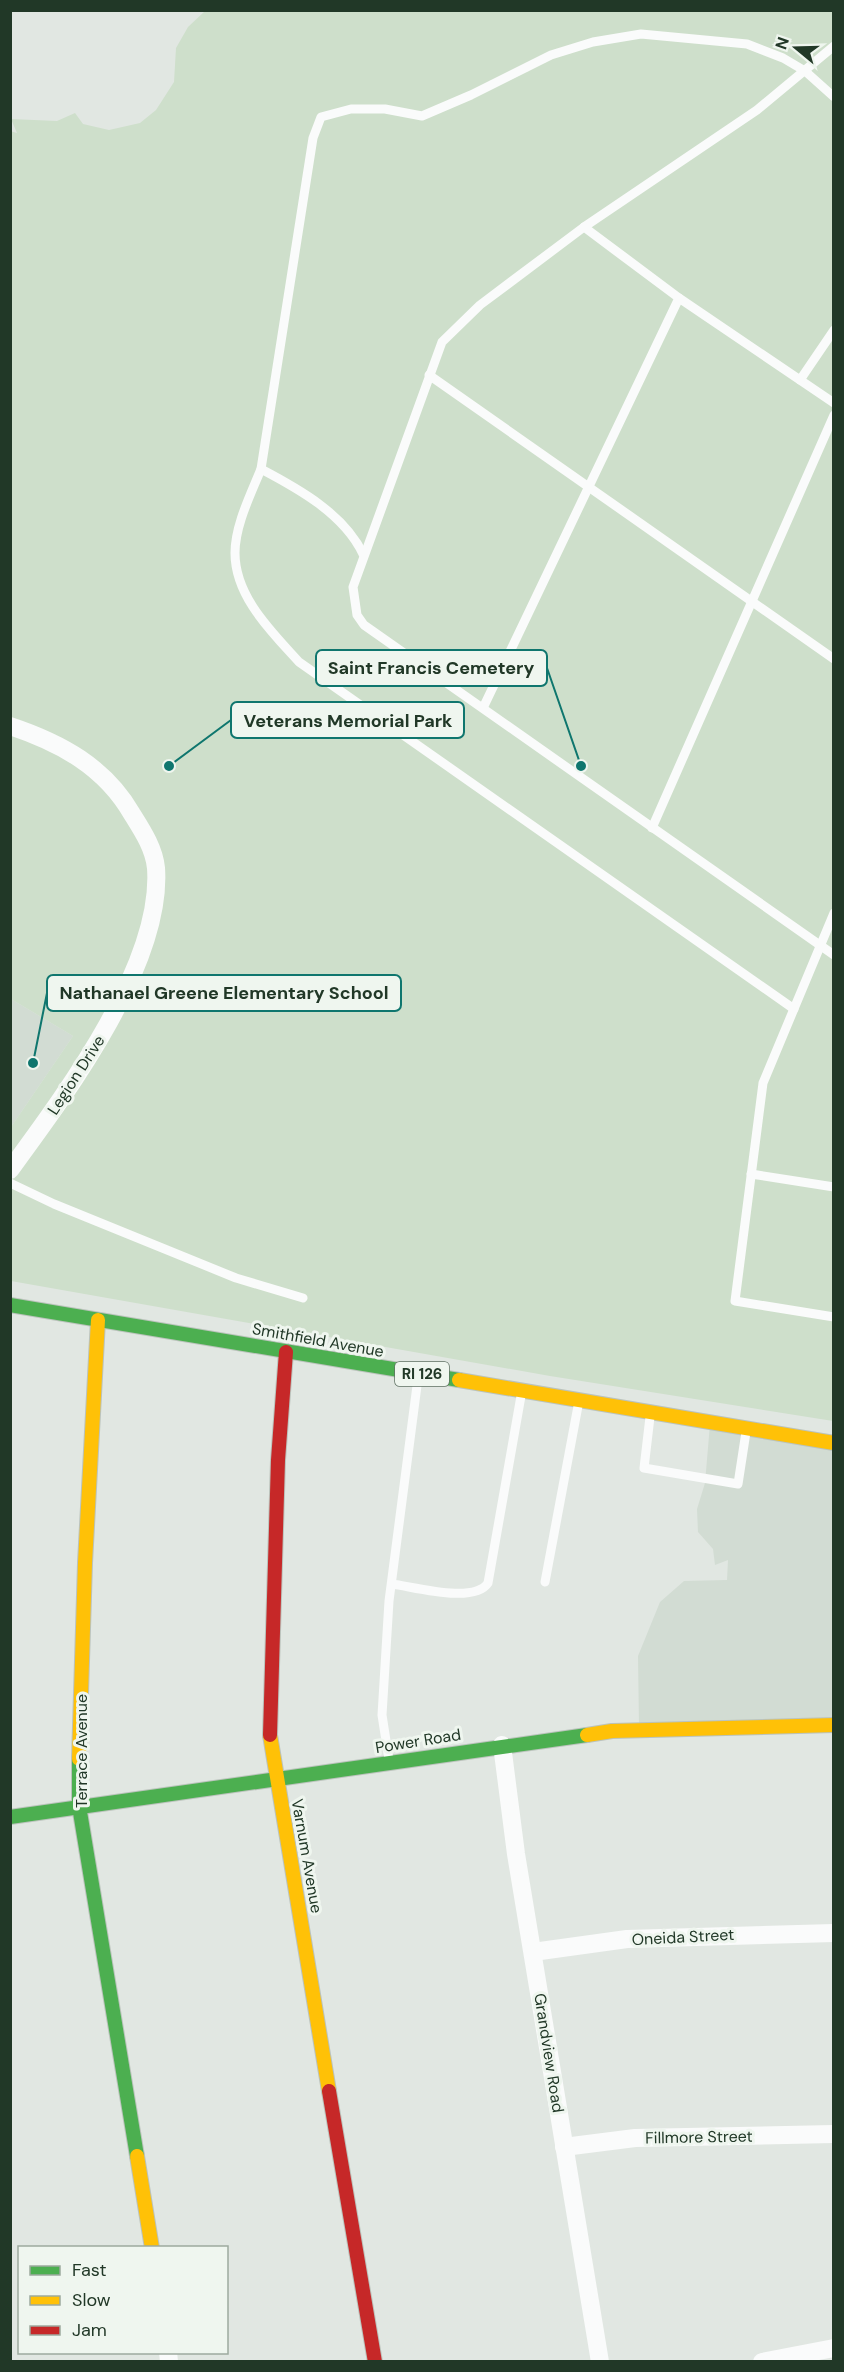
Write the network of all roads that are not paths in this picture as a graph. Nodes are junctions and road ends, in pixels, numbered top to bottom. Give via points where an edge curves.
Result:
1 (834, 46) edge
2 (805, 71) junction
3 (834, 97) edge
4 (584, 227) junction
5 (679, 298) junction
6 (834, 330) edge
7 (429, 375) junction
8 (800, 380) junction
9 (834, 403) edge
10 (834, 415) edge
11 (261, 469) junction
12 (587, 486) junction
13 (363, 554) junction
14 (751, 602) junction
15 (834, 659) edge
16 (483, 708) junction
17 (10, 726) edge
18 (652, 828) junction
19 (834, 914) edge
20 (820, 946) junction
21 (834, 955) edge
22 (794, 1009) junction
23 (10, 1170) edge
24 (750, 1174) junction
25 (10, 1183) edge
26 (834, 1187) edge
27 (303, 1299) dead end
28 (10, 1305) edge
29 (834, 1317) edge
30 (98, 1320) junction
31 (286, 1352) junction
32 (419, 1374) junction
33 (522, 1391) junction
34 (579, 1400) junction
35 (650, 1412) junction
36 (747, 1428) junction
37 (834, 1443) edge
38 (545, 1581) dead end
39 (392, 1584) junction
40 (834, 1725) edge
41 (502, 1745) junction
42 (389, 1762) junction
43 (277, 1778) junction
44 (79, 1806) junction
45 (10, 1817) edge
46 (834, 1934) edge
47 (533, 1952) junction
48 (834, 2134) edge
49 (564, 2147) junction
50 (152, 2246) edge
51 (834, 2348) edge
52 (375, 2361) edge
53 (600, 2361) edge
54 (762, 2361) edge

1 - 2 lane
2 - 3 lane
2 - 4 lane via 721,135
2 - 11 lane via 747,44 641,34 593,42 551,55 422,116 351,109 321,117 313,138
4 - 5 lane
4 - 7 lane via 467,317 442,342
5 - 8 lane
5 - 12 lane
6 - 8 lane
7 - 12 lane
7 - 13 lane
8 - 9 lane
10 - 14 lane
11 - 13 lane via 330,513 354,534
11 - 22 lane via 243,516 235,553 244,594 299,662
12 - 14 lane
12 - 16 lane
13 - 16 lane via 353,587 357,615 364,625
14 - 15 lane
14 - 18 lane
16 - 18 lane
17 - 23 street, Legion Drive via 65,748 108,780 128,807 156,866 150,926 110,1021 60,1102
18 - 20 lane
19 - 20 lane
20 - 21 lane
20 - 22 lane
22 - 24 lane via 763,1083
24 - 26 lane
24 - 29 lane via 735,1301
25 - 27 lane via 236,1278
28 - 30 street, Smithfield Avenue / RI 126
30 - 31 street, Smithfield Avenue / RI 126
30 - 44 street, Terrace Avenue
31 - 32 street, Smithfield Avenue / RI 126
31 - 43 street, Varnum Avenue via 269,1712
32 - 33 street, Smithfield Avenue / RI 126
32 - 39 lane
33 - 34 street, Smithfield Avenue / RI 126
33 - 39 lane via 488,1583 466,1595
34 - 35 street, Smithfield Avenue / RI 126
34 - 38 lane
35 - 36 street, Smithfield Avenue / RI 126
35 - 36 lane via 644,1468 738,1484
36 - 37 street, Smithfield Avenue / RI 126
39 - 42 lane via 382,1715
40 - 41 street, Power Road via 643,1729
41 - 42 street, Power Road
41 - 47 street, Grandview Road
42 - 43 street, Power Road
43 - 44 street, Power Road
43 - 52 street, Varnum Avenue
44 - 45 street, Power Road
44 - 50 street, Terrace Avenue
46 - 47 street, Oneida Street via 627,1939
47 - 49 street, Grandview Road
48 - 49 street, Fillmore Street via 635,2138
49 - 53 street, Grandview Road
51 - 54 street

